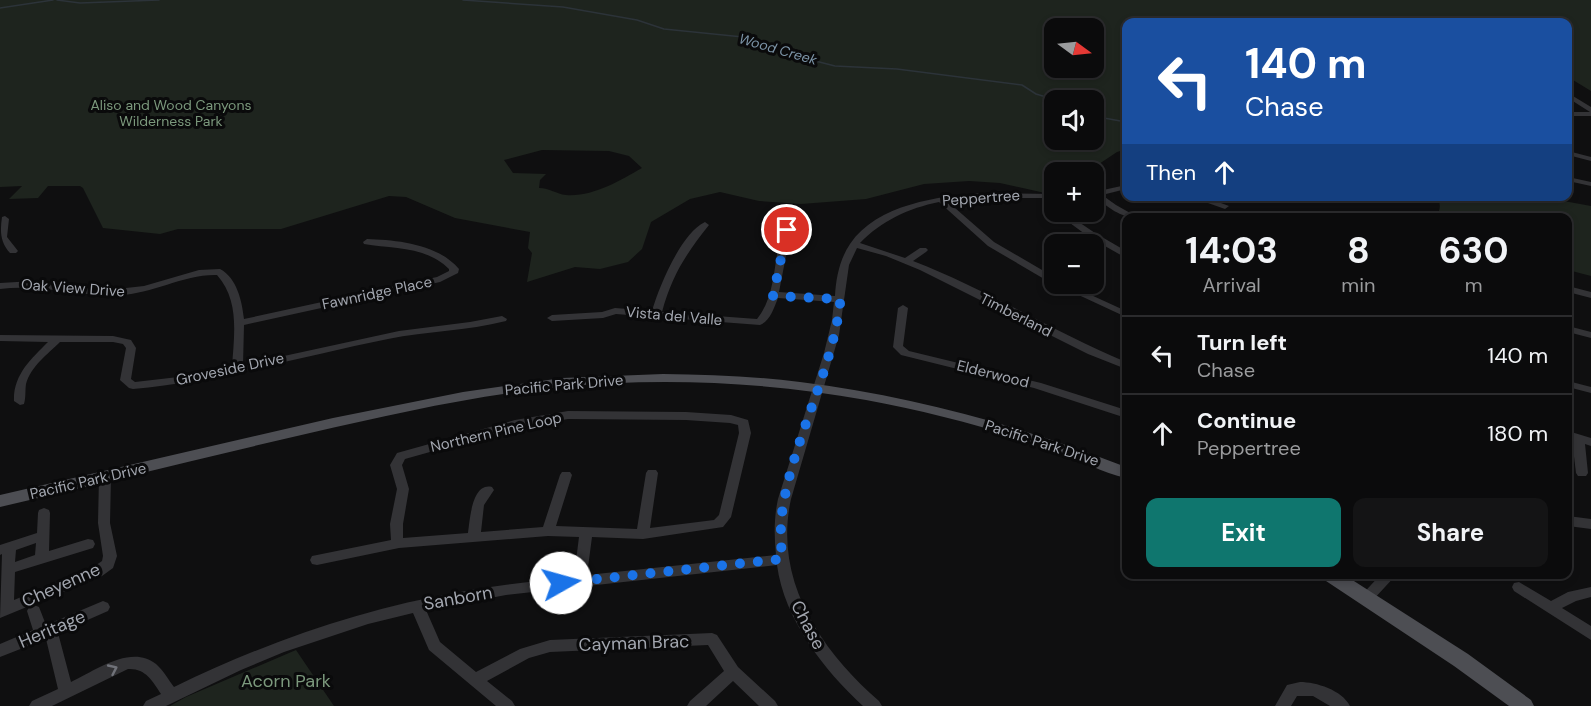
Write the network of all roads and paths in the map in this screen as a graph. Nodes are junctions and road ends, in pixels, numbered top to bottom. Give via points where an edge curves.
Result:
1 (1572, 98) edge
2 (1591, 112) edge
3 (1572, 114) edge
4 (1572, 154) edge
5 (1591, 159) edge
6 (1572, 180) edge
7 (1591, 184) edge
8 (1122, 188) edge
9 (1104, 192) edge
10 (1044, 196) edge
11 (941, 200) junction
12 (1104, 200) edge
13 (1208, 201) edge
14 (1225, 206) dead end
15 (1125, 213) edge
16 (1074, 222) edge
17 (2, 225) edge
18 (705, 225) dead end
19 (787, 230) dead end
20 (2, 242) edge
21 (367, 242) dead end
22 (854, 243) junction
23 (923, 250) dead end
24 (14, 251) dead end
25 (1122, 253) edge
26 (906, 261) junction
27 (1044, 275) edge
28 (0, 286) edge
29 (1572, 290) edge
30 (1082, 294) edge
31 (1591, 295) edge
32 (773, 296) junction
33 (840, 299) junction
34 (903, 308) dead end
35 (1122, 312) edge
36 (656, 315) junction
37 (552, 318) dead end
38 (502, 319) dead end
39 (238, 323) junction
40 (1572, 330) edge
41 (1591, 335) edge
42 (0, 338) edge
43 (57, 339) junction
44 (1122, 364) edge
45 (237, 368) junction
46 (1572, 385) edge
47 (818, 387) junction
48 (1591, 390) edge
49 (20, 401) dead end
50 (1122, 413) edge
51 (1573, 437) edge
52 (1591, 442) edge
53 (1122, 471) edge
54 (652, 473) dead end
55 (1582, 473) dead end
56 (566, 475) dead end
57 (105, 477) junction
58 (488, 490) dead end
59 (0, 501) edge
60 (44, 513) dead end
61 (1572, 522) edge
62 (1591, 524) edge
63 (548, 531) junction
64 (586, 533) junction
65 (643, 534) junction
66 (43, 536) junction
67 (474, 536) junction
68 (399, 543) junction
69 (88, 544) dead end
70 (5, 548) edge
71 (42, 559) junction
72 (782, 559) junction
73 (317, 560) dead end
74 (9, 569) junction
75 (1337, 579) edge
76 (1385, 579) edge
77 (580, 581) junction
78 (1519, 586) dead end
79 (1591, 592) edge
80 (1367, 597) junction
81 (417, 606) junction
82 (103, 607) dead end
83 (1550, 608) junction
84 (4, 611) edge
85 (34, 611) dead end
86 (46, 632) junction
87 (1591, 634) edge
88 (0, 651) edge
89 (733, 672) junction
90 (474, 680) junction
91 (66, 691) junction
92 (171, 696) junction
93 (37, 706) edge
94 (151, 706) edge
95 (507, 706) edge
96 (695, 706) edge
97 (770, 706) edge
98 (874, 706) edge
99 (1283, 706) edge
100 (1342, 706) edge
101 (1524, 706) edge

1 - 2 street
2 - 3 street
4 - 5 street
6 - 7 street
8 - 9 street
10 - 11 street, Peppertree
11 - 22 street, Peppertree via 894,214 872,226
11 - 27 street via 991,244
12 - 15 street
13 - 14 street
16 - 25 street
17 - 20 street
18 - 36 street via 693,236 670,277
19 - 32 street
20 - 24 street
21 - 39 street, Fawnridge Place via 430,253 451,265 453,273
22 - 26 street, Timberland
22 - 33 street, Peppertree via 842,266
23 - 26 street
26 - 44 street, Timberland
28 - 39 street, Oak View Drive via 32,282 114,293 220,272 237,294
29 - 31 street
30 - 35 street
32 - 33 street
32 - 36 street, Vista del Valle via 760,322
33 - 47 street, Peppertree via 835,334
34 - 50 street, Elderwood via 898,346 905,353 1037,385
36 - 37 street, Vista del Valle via 615,311
38 - 45 street, Groveside Drive via 404,333
39 - 45 street, Oak View Drive
40 - 41 street
42 - 43 street, Groveside Drive
43 - 45 street, Groveside Drive via 127,342 131,348 125,380 133,386
43 - 49 street via 26,371 18,390
46 - 48 street
47 - 53 main road, Pacific Park Drive via 979,422
47 - 57 main road, Pacific Park Drive via 746,379 654,378 518,388 419,404
47 - 72 street, Chase via 782,512
51 - 52 street
51 - 55 street
54 - 65 street
56 - 63 street
57 - 59 main road, Pacific Park Drive
57 - 84 street, Cheyenne via 108,564
58 - 67 street via 478,504
60 - 66 street
61 - 62 street
63 - 64 street, Northern Pine Loop
63 - 67 street, Northern Pine Loop
64 - 65 street, Northern Pine Loop
64 - 77 street
65 - 68 street, Northern Pine Loop via 722,521 745,433 744,423 731,418 686,416 568,416 515,424 406,453 396,465 403,489 396,529
66 - 70 street
66 - 71 street
67 - 68 street, Northern Pine Loop
68 - 73 street
69 - 71 street
70 - 74 street
71 - 74 street
72 - 77 street, Sanborn
72 - 98 street, Chase via 796,609 816,644 841,676
74 - 84 street
75 - 80 main road
76 - 80 street
77 - 81 street, Sanborn via 462,596
78 - 83 street
79 - 83 street
80 - 101 main road
81 - 90 street via 434,646
81 - 92 street, Sanborn via 348,623 237,664
82 - 86 street, Heritage
83 - 87 street
85 - 86 street via 40,630
86 - 88 street, Heritage
86 - 91 street via 52,635
89 - 90 street, Cayman Brac via 712,639 550,646 525,653
89 - 96 street
89 - 97 street, Cayman Brac
90 - 95 street
91 -> 92 street via 126,663 139,661 147,665
91 - 93 street
92 - 94 street, Sanborn
99 - 100 street via 1292,690 1307,687

